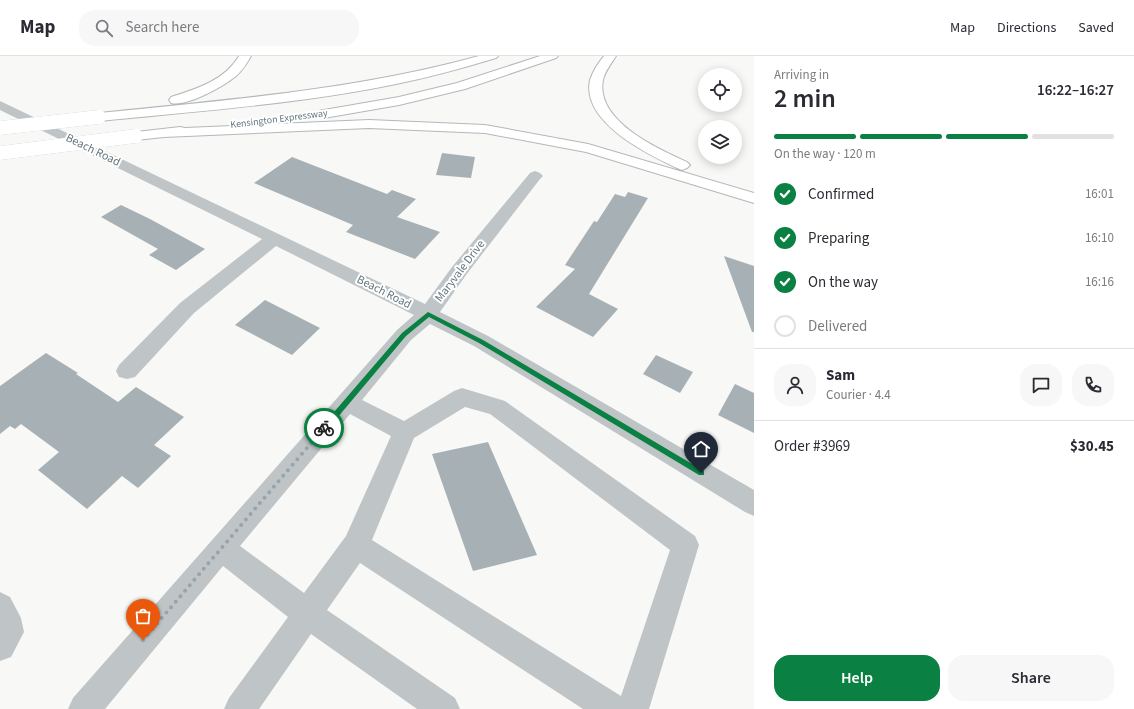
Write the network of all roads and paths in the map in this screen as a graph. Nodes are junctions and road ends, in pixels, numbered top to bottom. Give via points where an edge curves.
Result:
1 (245, 56) edge
2 (492, 56) edge
3 (552, 56) edge
4 (610, 56) edge
5 (0, 105) edge
6 (139, 112) junction
7 (0, 128) edge
8 (165, 133) junction
9 (0, 153) edge
10 (535, 176) dead end
11 (754, 190) edge
12 (754, 198) edge
13 (275, 238) junction
14 (428, 314) junction
15 (127, 371) dead end
16 (346, 402) junction
17 (405, 432) junction
18 (754, 504) edge
19 (356, 545) junction
20 (222, 548) junction
21 (0, 607) edge
22 (308, 614) junction
23 (0, 646) edge
24 (241, 708) edge
25 (84, 709) edge
26 (444, 709) edge
27 (612, 709) edge
28 (633, 709) edge

1 - 6 highway via 241,64 224,78 201,91
2 - 6 highway, Kensington Expressway via 436,72 379,84
3 - 8 highway, Kensington Expressway via 461,86 399,101 282,120
4 - 11 highway via 600,70 596,85 600,104 608,119 633,140 661,156 719,180
5 - 13 street, Beach Road
6 - 7 highway, Kensington Expressway, bridge
8 - 9 highway, Kensington Expressway, bridge
8 - 12 highway via 369,124 485,129 588,148
10 - 14 street, Maryvale Drive
13 - 14 street, Beach Road
13 - 15 street via 187,308
14 - 16 street, Maryvale Drive via 404,335
14 - 18 street, Beach Road via 481,342
16 - 17 street
16 - 20 street, Maryvale Drive
17 - 19 street
17 - 28 street via 462,397 497,407 685,546
19 - 22 street
19 - 27 street
20 - 22 street
20 - 25 street, Maryvale Drive
21 - 23 street via 9,632
22 - 24 street
22 - 26 street

